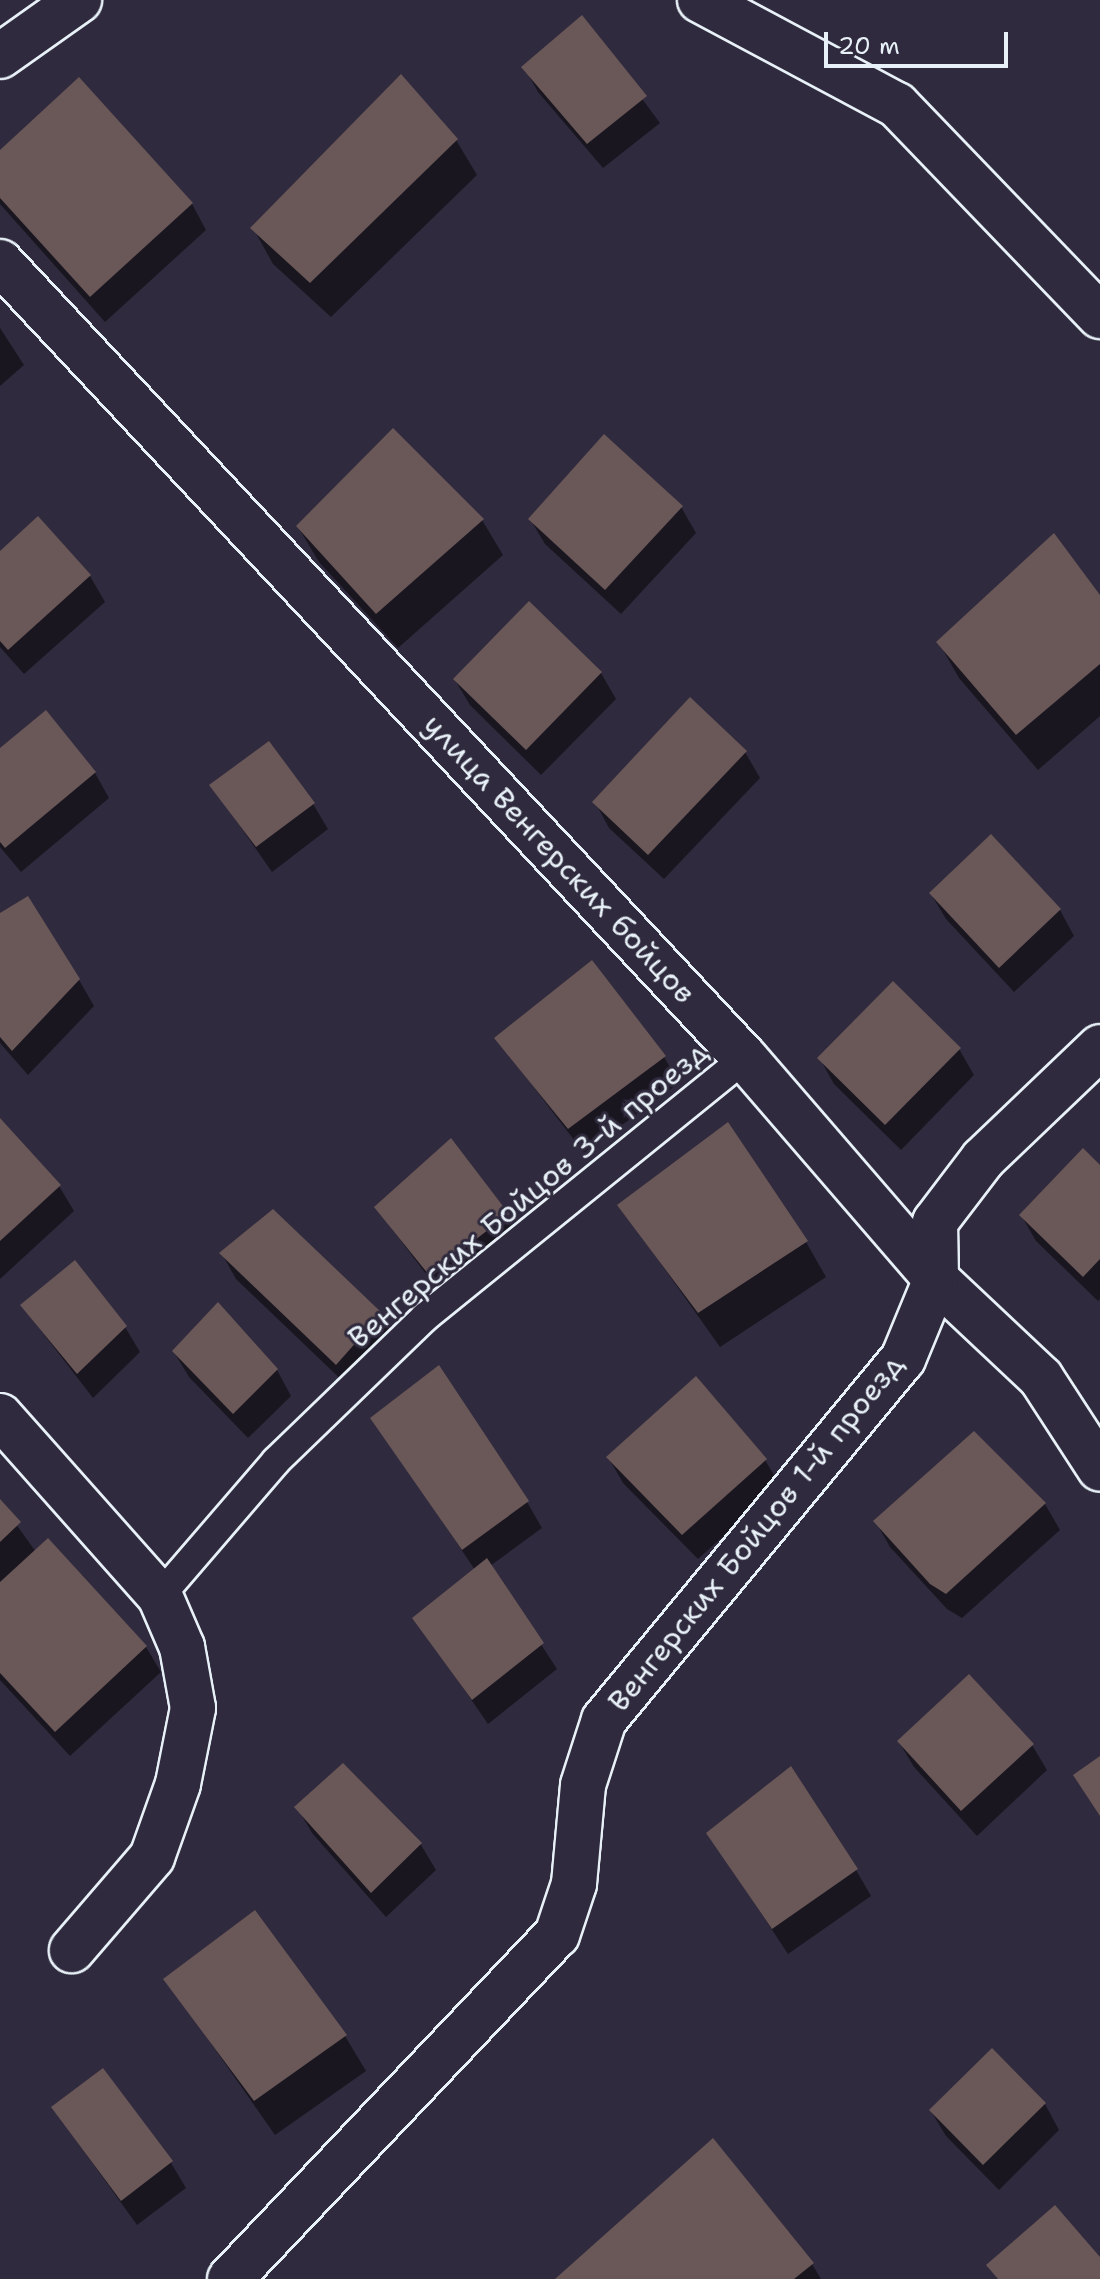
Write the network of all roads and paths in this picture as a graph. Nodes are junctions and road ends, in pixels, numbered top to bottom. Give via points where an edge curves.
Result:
1 (79, 0) edge
2 (700, 0) edge
3 (0, 56) edge
4 (0, 262) edge
5 (1100, 316) edge
6 (1100, 1047) edge
7 (745, 1058) junction
8 (936, 1279) junction
9 (0, 1416) edge
10 (1100, 1469) edge
11 (160, 1596) junction
12 (72, 1950) dead end
13 (230, 2279) edge

1 - 3 street
2 - 5 street via 897,105
4 - 7 street, улица Венгерских бойцов
6 - 8 street via 983,1159 935,1222
7 - 8 street, улица Венгерских бойцов
7 - 11 lane, Венгерских Бойцов 3-й проезд via 425,1317 276,1461
8 - 10 street, улица Венгерских бойцов via 1041,1378
8 - 13 street, Венгерских Бойцов 1-й проезд via 903,1359 604,1720 583,1785 574,1884 557,1935
9 - 11 street
11 - 12 street via 182,1647 193,1708 178,1784 152,1857

